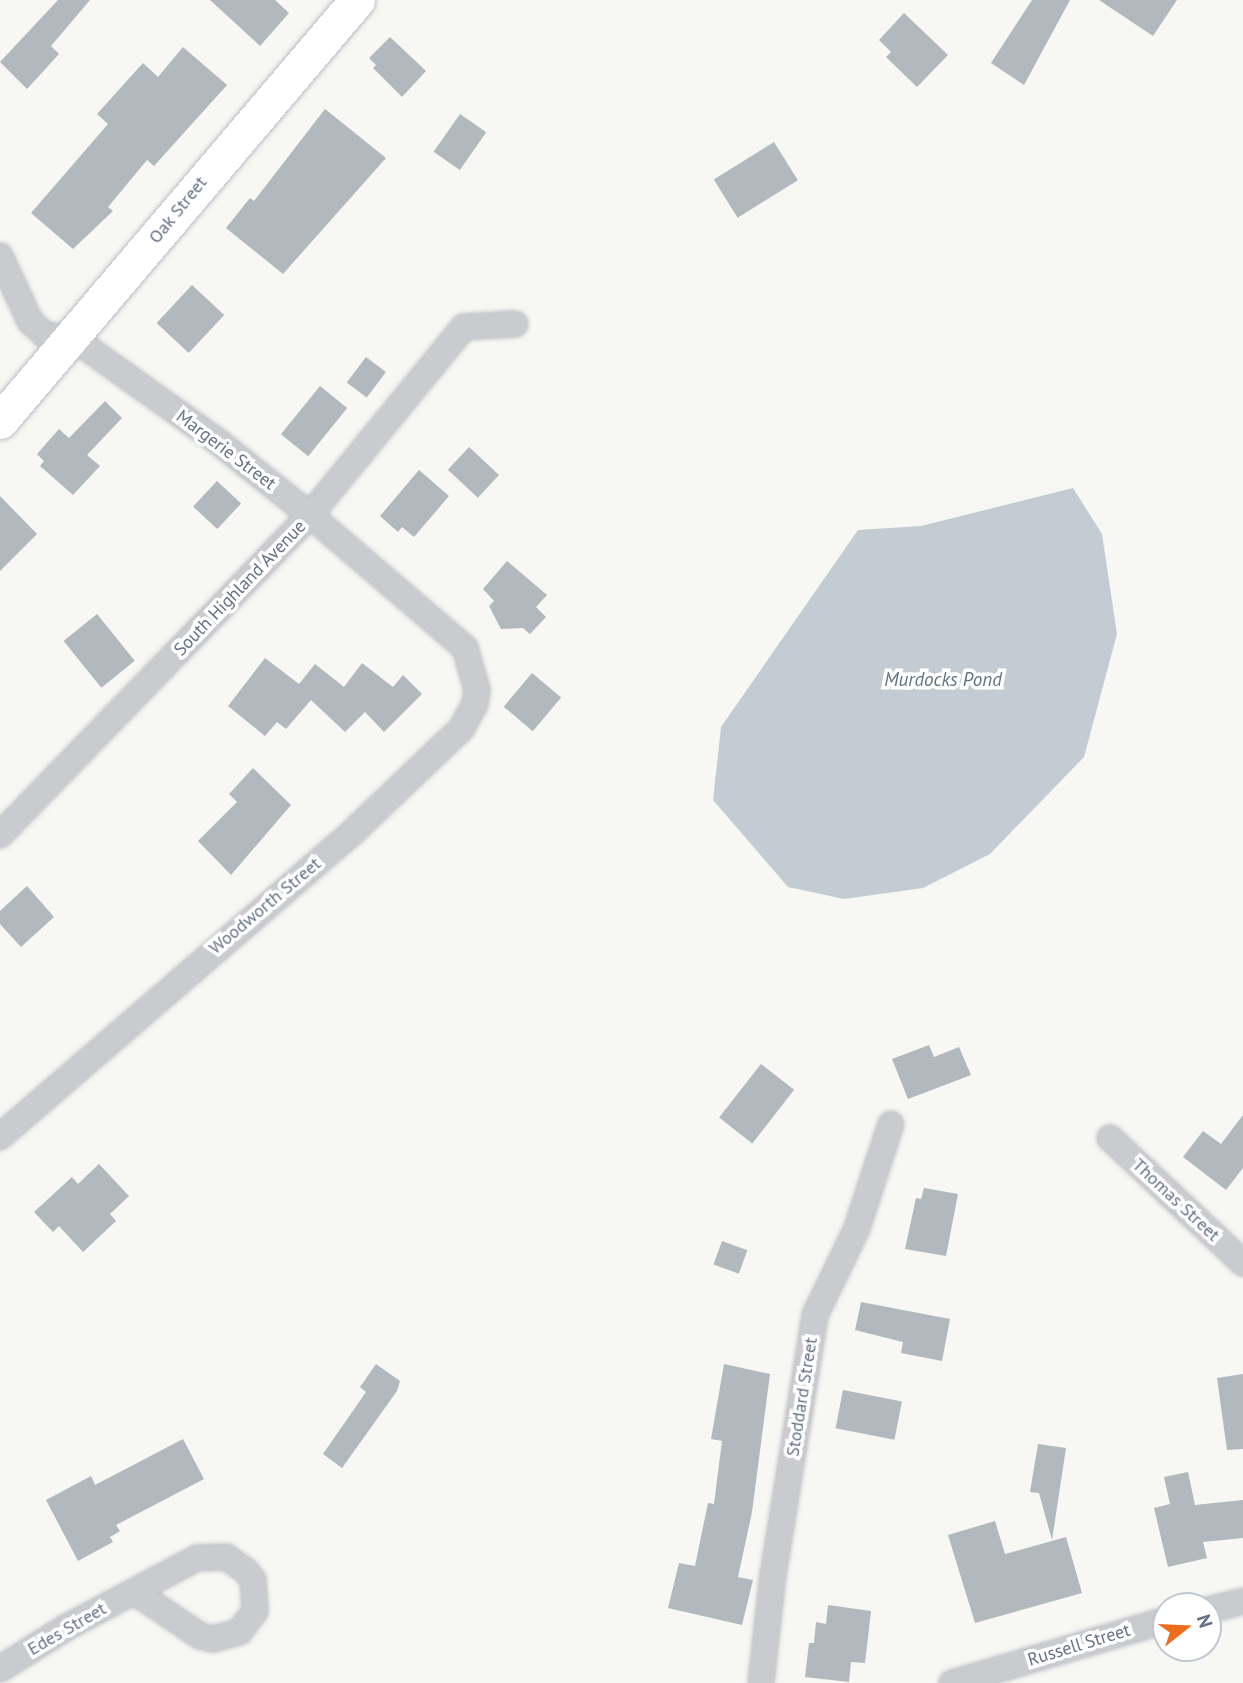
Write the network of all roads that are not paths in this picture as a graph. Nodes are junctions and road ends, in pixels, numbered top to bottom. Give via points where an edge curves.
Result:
1 (357, 0) edge
2 (0, 256) edge
3 (515, 324) dead end
4 (73, 338) junction
5 (0, 421) edge
6 (310, 515) junction
7 (465, 648) joint
8 (0, 835) edge
9 (891, 1125) dead end
10 (0, 1137) edge
11 (1110, 1138) dead end
12 (1243, 1263) edge
13 (135, 1592) junction
14 (1243, 1601) edge
15 (1222, 1606) edge
16 (1152, 1624) edge
17 (0, 1670) edge
18 (761, 1683) edge
19 (951, 1683) edge

1 - 4 main road, Oak Street
2 - 4 street, Margerie Street via 30,321 44,334
3 - 6 street, South Highland Avenue via 464,327
4 - 5 main road, Oak Street
4 - 6 street, Margerie Street via 216,440
6 - 7 street, Margerie Street
6 - 8 street, South Highland Avenue
7 - 10 street, Woodworth Street via 477,690 461,729 353,832
9 - 18 street, Stoddard Street via 858,1228 815,1315 773,1575
11 - 12 street, Thomas Street
13 - 13 street, Edes Street via 197,1558 226,1557 253,1580 255,1611 239,1632 213,1639 200,1636
13 - 17 street, Edes Street
14 - 15 street
16 - 19 street, Russell Street

